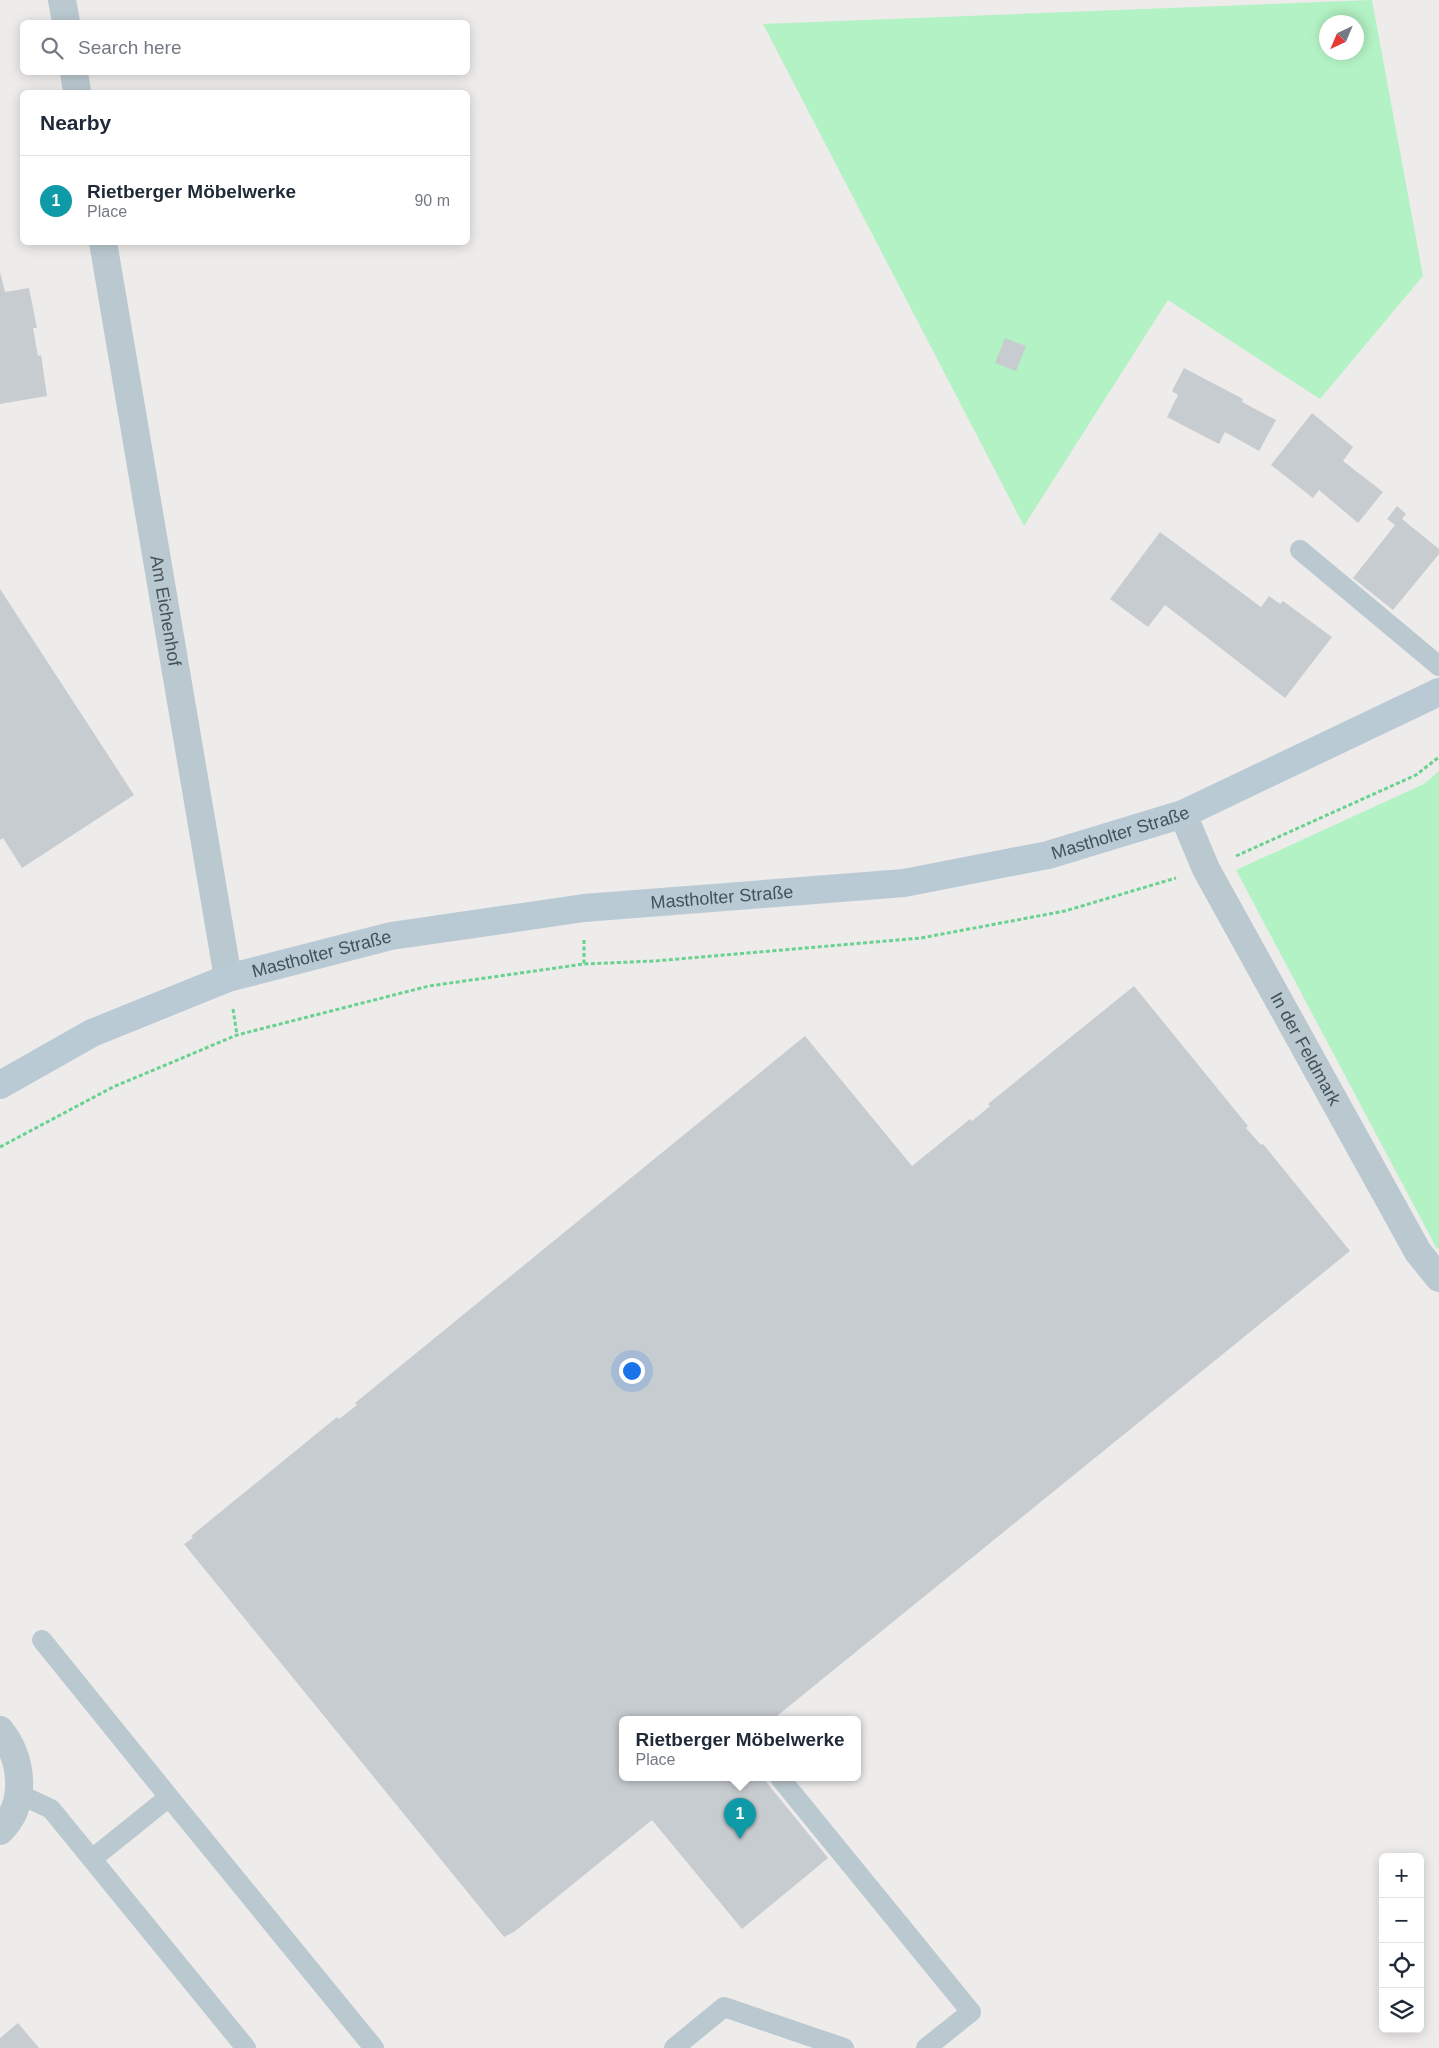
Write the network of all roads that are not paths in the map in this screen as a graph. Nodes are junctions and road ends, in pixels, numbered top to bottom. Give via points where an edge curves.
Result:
1 (62, 0) edge
2 (66, 20) edge
3 (74, 75) edge
4 (77, 90) edge
5 (104, 245) edge
6 (1300, 550) dead end
7 (1439, 666) edge
8 (1439, 692) edge
9 (1184, 814) junction
10 (228, 978) junction
11 (0, 1085) edge
12 (1439, 1278) edge
13 (42, 1640) dead end
14 (0, 1730) edge
15 (782, 1781) edge
16 (19, 1794) junction
17 (169, 1797) junction
18 (0, 1831) edge
19 (92, 1859) junction
20 (246, 2048) edge
21 (374, 2048) edge
22 (674, 2048) edge
23 (844, 2048) edge
24 (926, 2048) edge

1 - 2 street
3 - 4 street
5 - 10 street, Am Eichenhof
6 - 7 lane
8 - 9 main road, Mastholter Straße
9 - 10 main road, Mastholter Straße via 1048,855 904,883 584,908 392,936
9 - 12 street, In der Feldmark via 1206,869 1418,1252
10 - 11 main road, Mastholter Straße via 92,1033
13 - 17 lane
14 - 16 street via 18,1765
15 - 24 lane via 971,2012
16 - 18 street via 9,1822
16 - 19 lane via 51,1809
17 - 19 lane
17 - 21 lane
19 - 20 lane
22 - 23 lane via 724,2007

